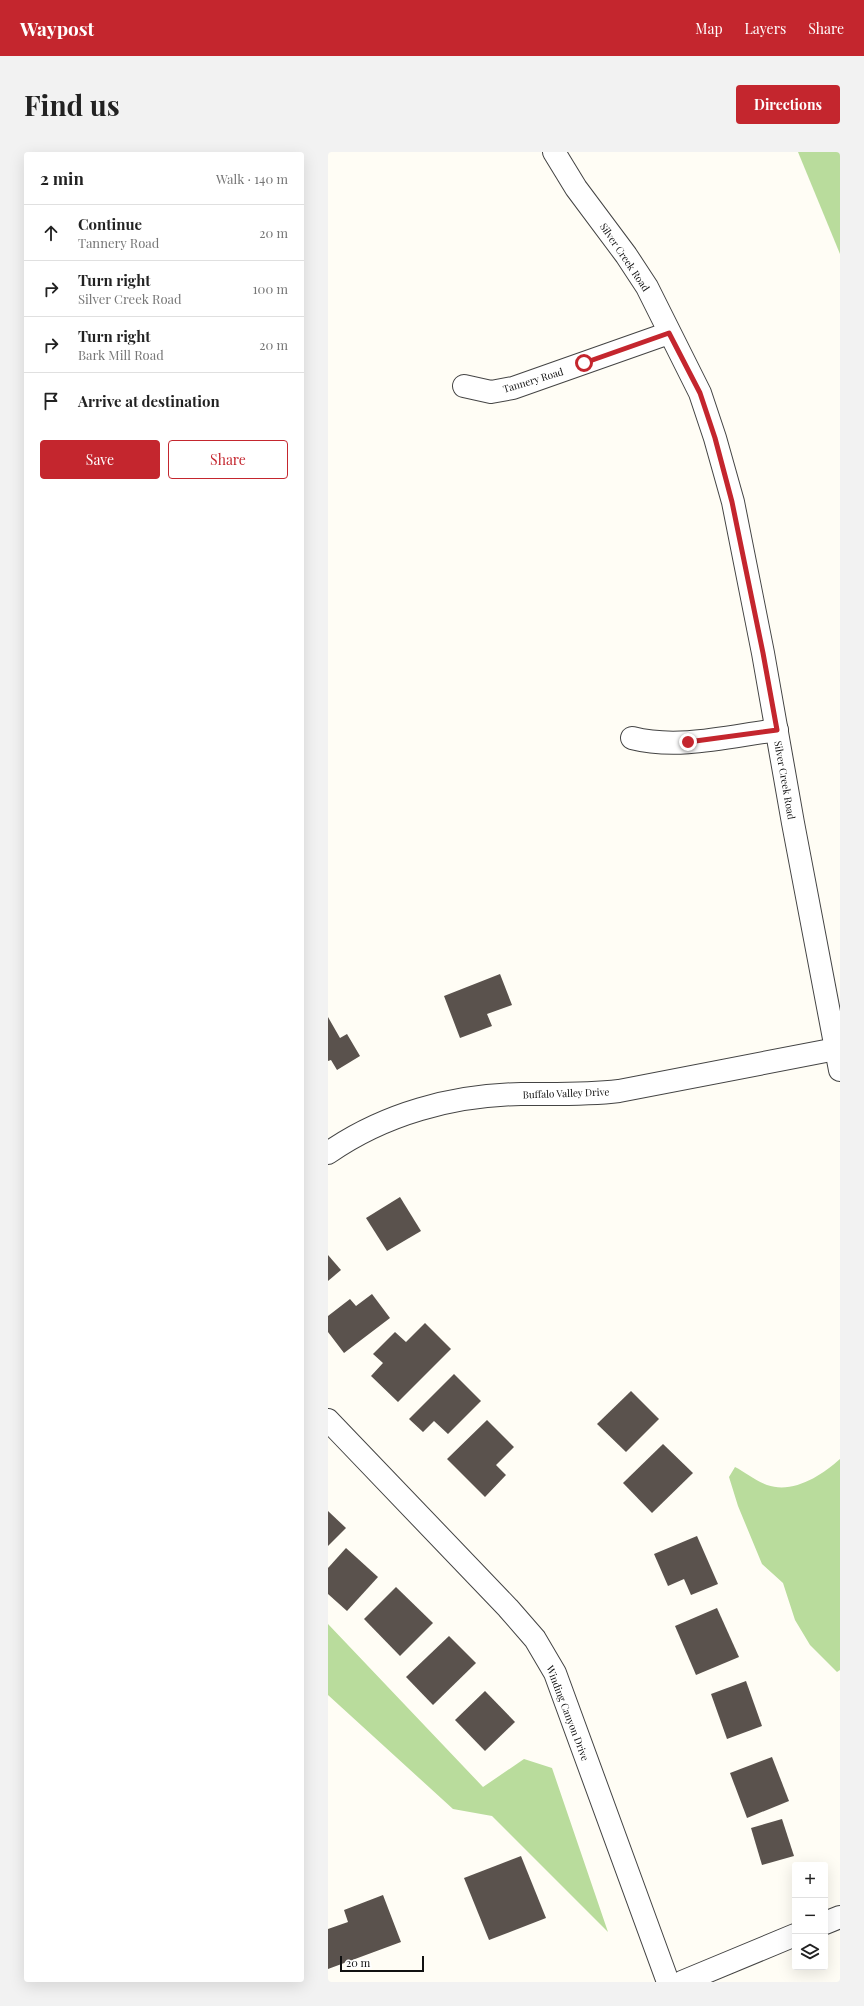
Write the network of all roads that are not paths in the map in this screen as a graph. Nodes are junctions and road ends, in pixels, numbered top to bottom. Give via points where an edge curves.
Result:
1 (554, 152) edge
2 (669, 333) junction
3 (464, 386) dead end
4 (777, 730) junction
5 (632, 738) dead end
6 (838, 1060) edge
7 (328, 1153) edge
8 (328, 1420) edge
9 (840, 1917) edge
10 (828, 1922) edge
11 (792, 1936) edge
12 (668, 1982) edge
13 (682, 1982) edge

1 - 2 street, Silver Creek Road via 576,188 647,287
2 - 3 street, Tannery Road via 513,388 491,392
2 - 4 street, Silver Creek Road via 700,393 715,438 734,509
4 - 5 street via 673,744 651,743
4 - 6 street, Silver Creek Road
6 - 7 street, Buffalo Valley Drive via 593,1094 488,1096 404,1114
8 - 12 street, Winding Canyon Drive via 535,1639 555,1673
9 - 10 street
11 - 13 street

